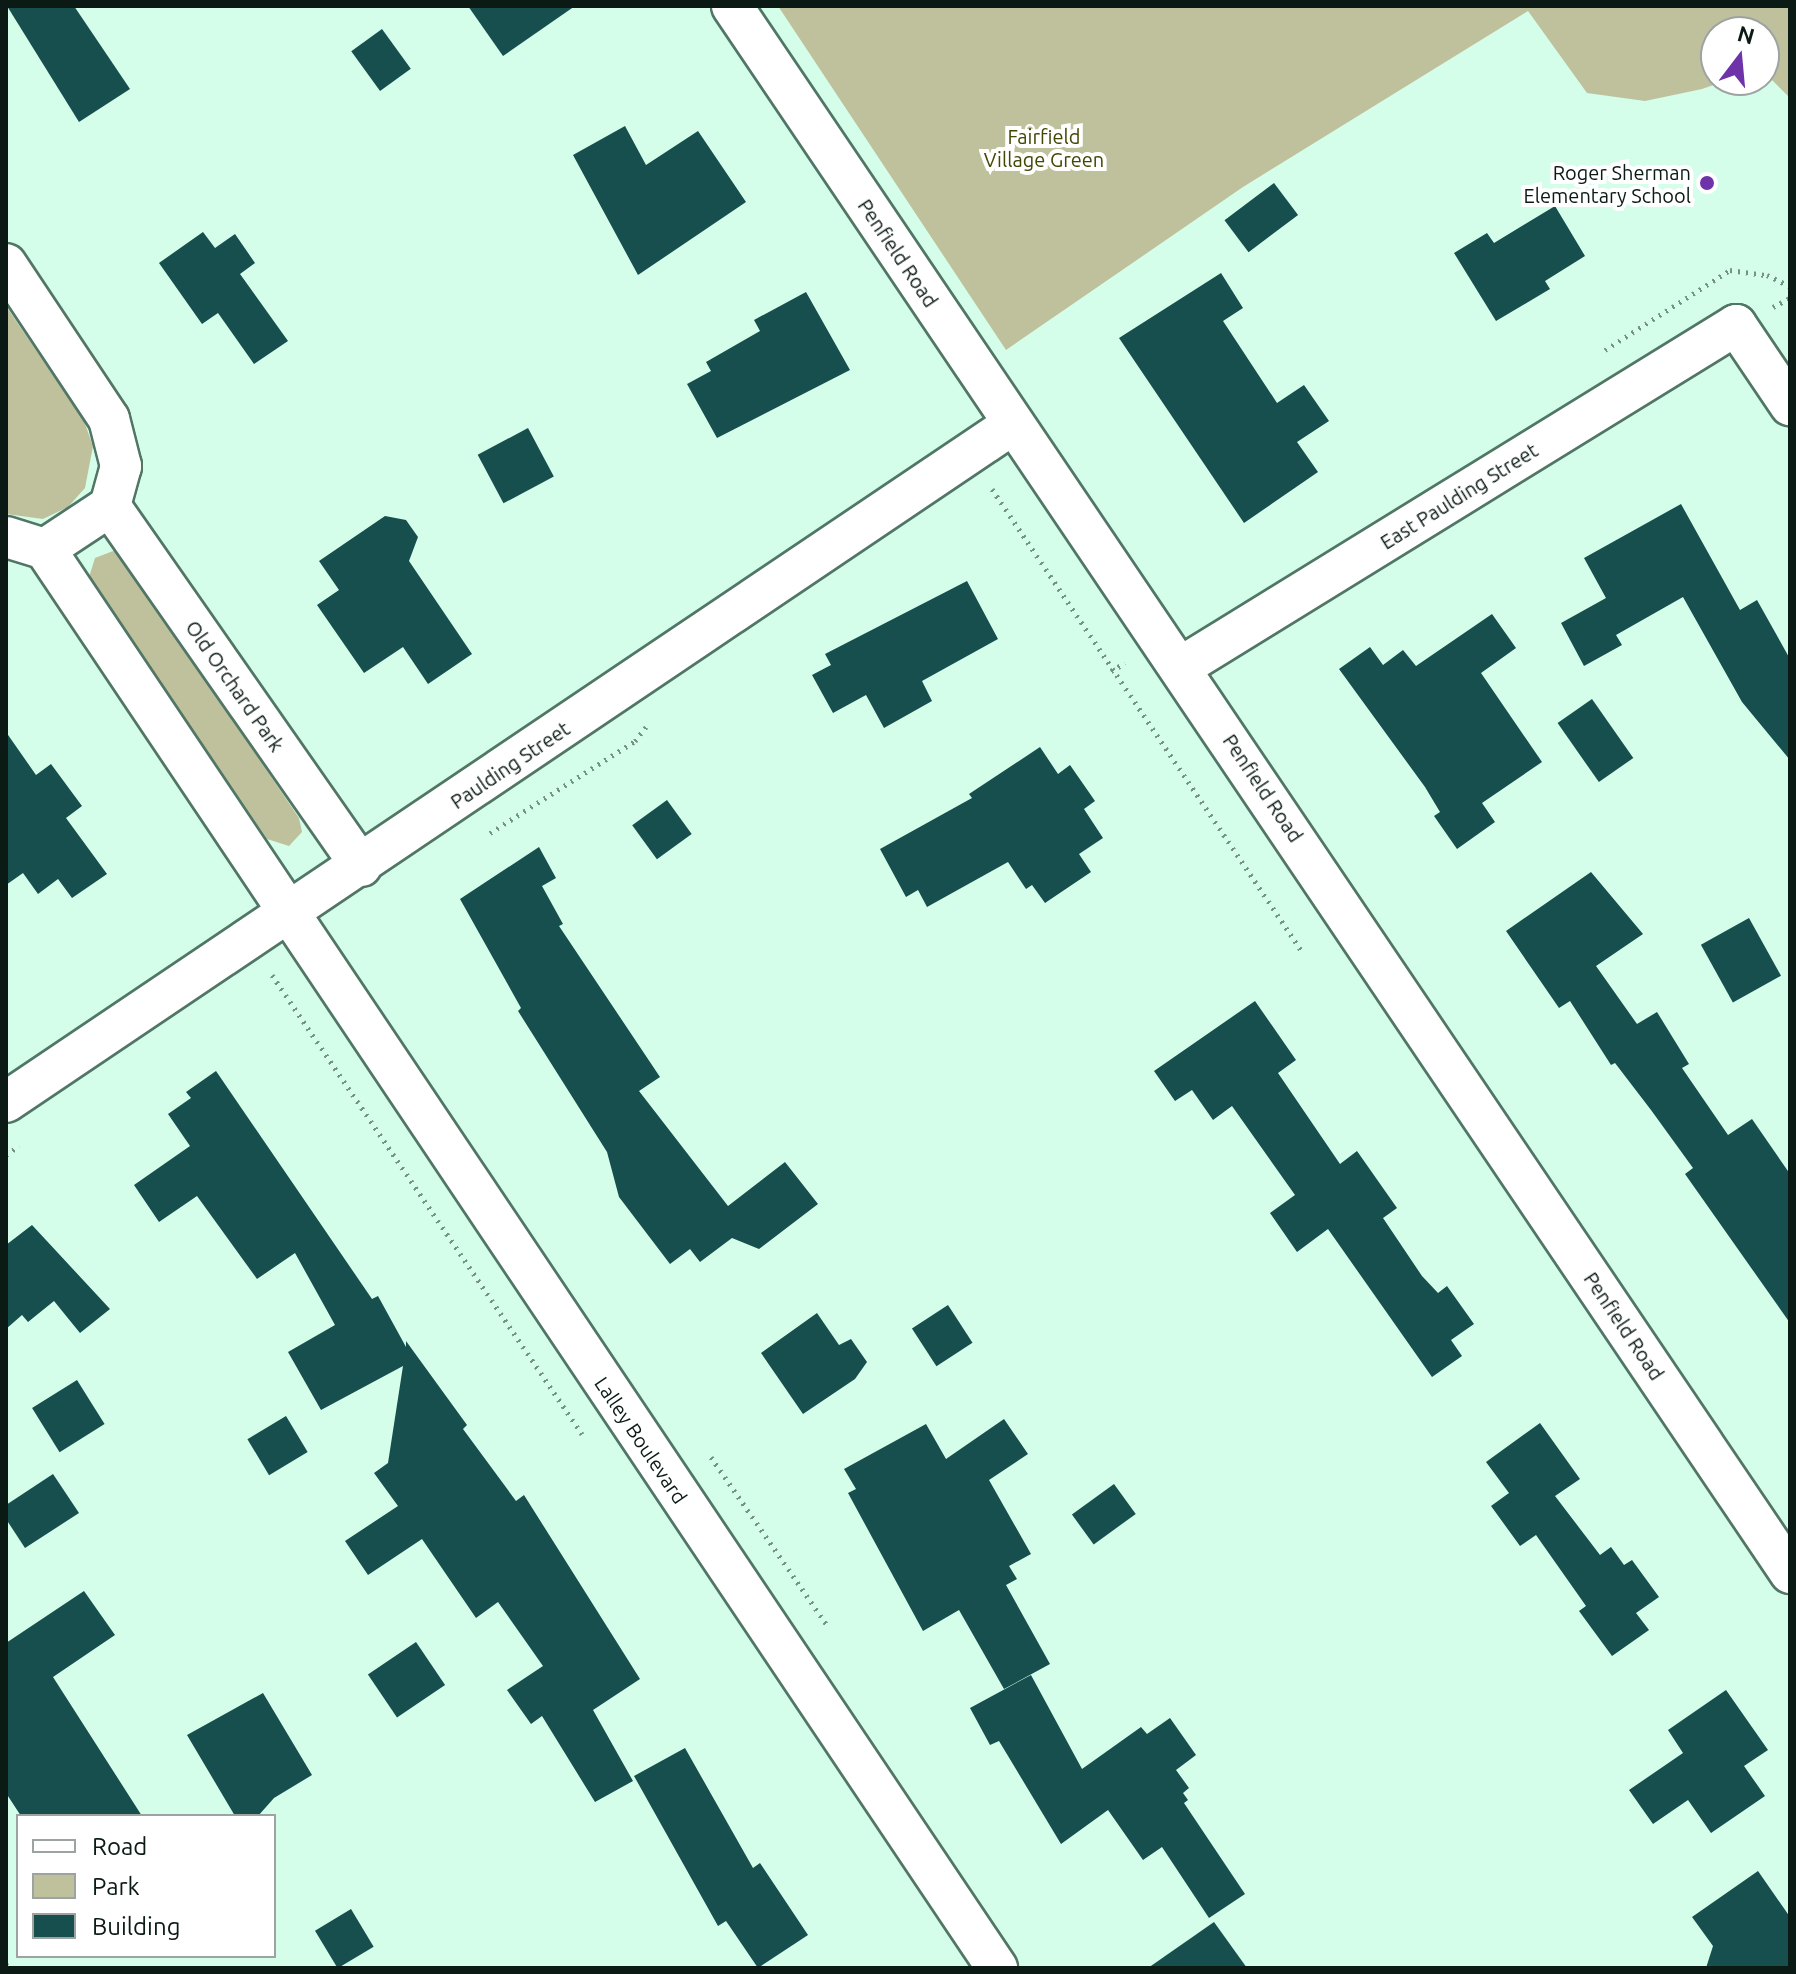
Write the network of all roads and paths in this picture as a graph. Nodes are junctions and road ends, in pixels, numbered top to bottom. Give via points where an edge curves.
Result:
1 (732, 6) edge
2 (6, 264) edge
3 (1790, 405) edge
4 (1013, 424) junction
5 (969, 454) junction
6 (110, 506) junction
7 (6, 537) edge
8 (45, 549) junction
9 (1181, 667) junction
10 (361, 866) junction
11 (285, 912) junction
12 (1303, 953) dead end
13 (6, 1102) edge
14 (1790, 1573) edge
15 (997, 1968) edge

1 - 4 street, Penfield Road
2 - 6 street via 109,419 121,466
3 - 9 street, East Paulding Street via 1736,325
4 - 5 street, Paulding Street
4 - 9 street, Penfield Road
5 - 10 street, Paulding Street
5 - 12 path
6 - 8 street
6 - 10 street, Old Orchard Park
7 - 8 street
8 - 11 street
9 - 14 street, Penfield Road
10 - 11 street, Paulding Street
11 - 13 street, Paulding Street
11 - 15 street, Lalley Boulevard

